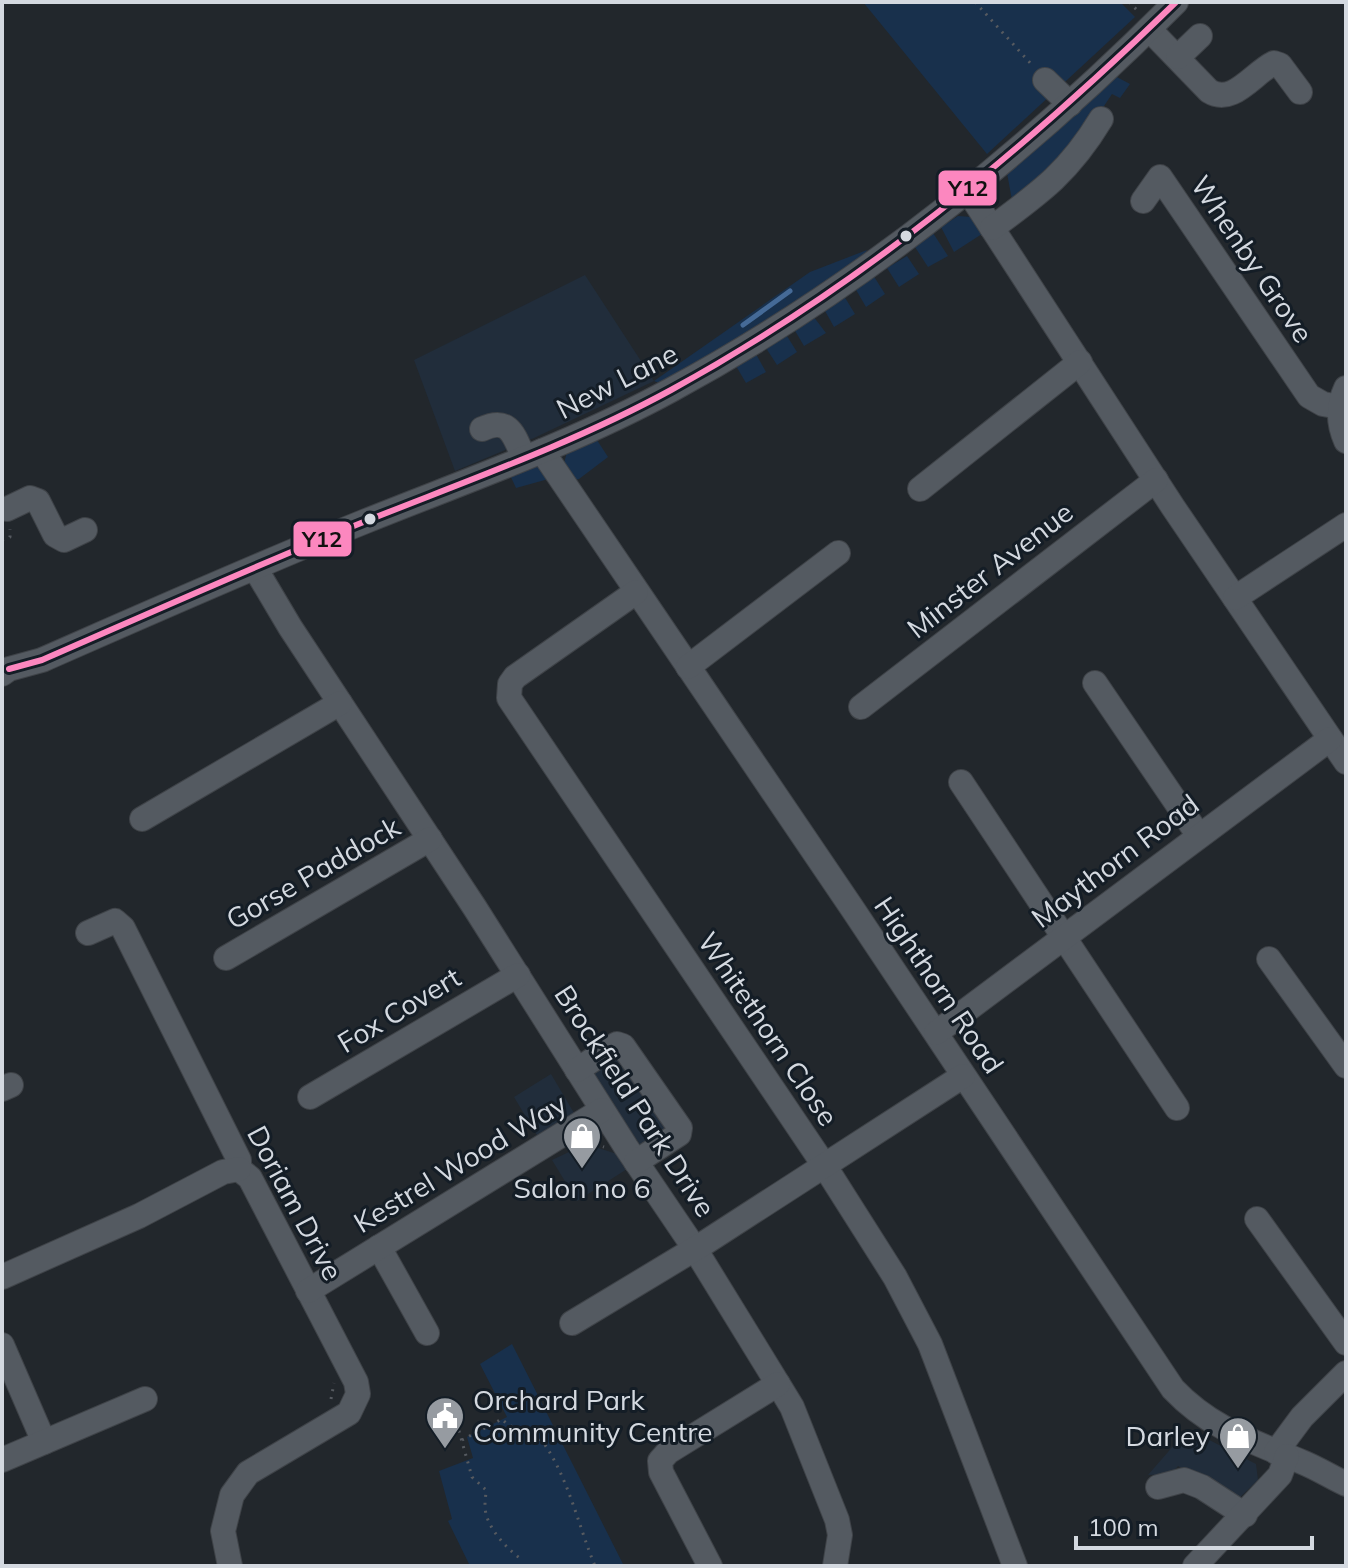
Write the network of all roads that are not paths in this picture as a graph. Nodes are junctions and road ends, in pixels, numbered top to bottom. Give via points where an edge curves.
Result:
1 (1176, 2) edge
2 (1147, 23) junction
3 (1200, 36) dead end
4 (1178, 57) junction
5 (1045, 80) road end
6 (1300, 92) dead end
7 (1070, 104) junction
8 (1101, 119) dead end
9 (968, 191) junction
10 (1143, 201) dead end
11 (992, 228) junction
12 (1080, 362) junction
13 (1343, 397) edge
14 (482, 429) dead end
15 (1346, 441) edge
16 (533, 455) junction
17 (1156, 480) junction
18 (920, 489) dead end
19 (6, 507) edge
20 (1346, 525) edge
21 (85, 530) dead end
22 (838, 554) dead end
23 (255, 568) junction
24 (636, 592) junction
25 (1235, 598) junction
26 (4, 665) edge
27 (688, 667) junction
28 (1095, 683) dead end
29 (340, 703) junction
30 (861, 707) dead end
31 (1330, 739) junction
32 (1346, 762) edge
33 (961, 782) dead end
34 (142, 819) dead end
35 (1199, 836) junction
36 (430, 839) junction
37 (88, 933) dead end
38 (1064, 936) junction
39 (227, 958) dead end
40 (1268, 959) dead end
41 (518, 975) junction
42 (936, 1033) junction
43 (1346, 1066) edge
44 (577, 1070) junction
45 (963, 1076) junction
46 (310, 1097) dead end
47 (1176, 1108) dead end
48 (602, 1110) junction
49 (636, 1162) junction
50 (824, 1165) junction
51 (239, 1169) junction
52 (1257, 1219) dead end
53 (379, 1247) junction
54 (695, 1249) junction
55 (2, 1277) edge
56 (308, 1291) junction
57 (573, 1324) dead end
58 (427, 1333) dead end
59 (1346, 1343) edge
60 (2, 1345) edge
61 (1346, 1373) edge
62 (778, 1384) junction
63 (145, 1399) dead end
64 (44, 1442) junction
65 (1282, 1454) junction
66 (2, 1460) edge
67 (1346, 1484) edge
68 (1158, 1487) dead end
69 (1245, 1515) junction
70 (227, 1565) edge
71 (710, 1566) edge
72 (835, 1566) edge
73 (1015, 1566) edge
74 (1195, 1566) edge

1 - 2 street, New Lane
2 - 4 street
2 - 7 street, New Lane
3 - 4 street
4 - 6 street via 1217,96 1225,97 1274,63
5 - 7 street
7 - 9 street, New Lane
8 - 11 street via 1062,173
9 - 11 street
9 - 16 street, New Lane via 824,298 671,390
10 - 13 street, Whenby Grove via 1166,167 1309,396 1323,404
11 - 12 street
12 - 17 street
12 - 18 street
13 - 15 street, Whenby Grove via 1340,420
14 - 16 street, Highthorn Road via 506,426
16 - 23 street, New Lane
16 - 24 street, Highthorn Road
17 - 25 street
17 - 30 street, Minster Avenue
19 - 21 street via 30,498 38,501 55,535 64,540
20 - 25 street
22 - 27 street
23 - 26 street, New Lane via 42,660
23 - 29 street, Brockfield Park Drive
24 - 27 street, Highthorn Road
24 - 50 street, Whitethorn Close via 515,677 509,698
25 - 31 street
27 - 42 street, Highthorn Road
28 - 35 street
29 - 34 street
29 - 36 street, Brockfield Park Drive
31 - 32 street
31 - 35 street, Maythorn Road
33 - 38 street
35 - 38 street, Maythorn Road
36 - 39 street, Gorse Paddock
36 - 41 street, Brockfield Park Drive
37 - 51 street, Doriam Drive via 115,921 123,928
38 - 42 street, Maythorn Road
38 - 47 street
40 - 43 street
41 - 44 street, Brockfield Park Drive
41 - 46 street, Fox Covert
42 - 45 street, Highthorn Road
44 - 48 street, Brockfield Park Drive
44 - 49 street via 617,1044 623,1046 680,1128 679,1134
45 - 50 street
45 - 65 street, Highthorn Road via 1173,1389 1195,1412
48 - 49 street, Brockfield Park Drive
48 - 53 street, Kestrel Wood Way
49 - 54 street, Brockfield Park Drive
50 - 54 street
50 - 73 street, Whitethorn Close via 895,1277 930,1344
51 - 55 street
51 - 56 street, Doriam Drive via 250,1178
52 - 59 street
53 - 56 street, Kestrel Wood Way
53 - 58 street
54 - 57 street
54 - 62 street, Brockfield Park Drive
56 - 70 street, Doriam Drive via 358,1394 349,1413 248,1473 232,1495 223,1531
60 - 64 street
61 - 65 street via 1302,1417
62 - 71 street via 660,1461
62 - 72 street, Brockfield Park Drive via 835,1515 840,1535
63 - 64 street
64 - 66 street
65 - 67 street, Highthorn Road
65 - 69 street via 1280,1475
68 - 69 street via 1184,1480
69 - 74 street

